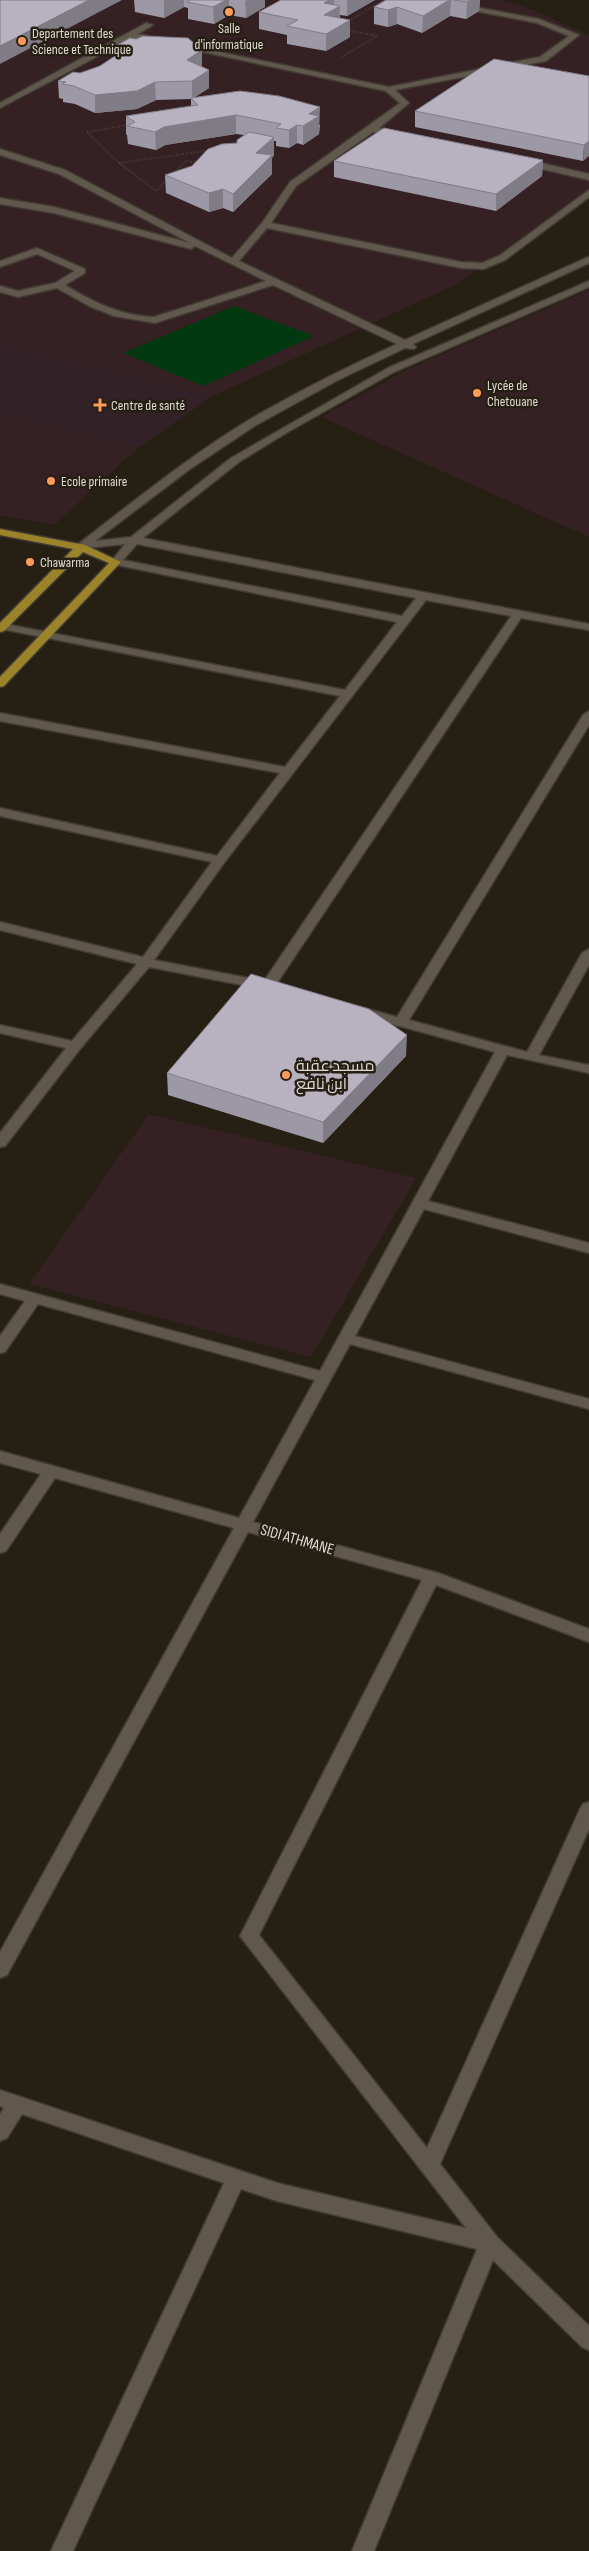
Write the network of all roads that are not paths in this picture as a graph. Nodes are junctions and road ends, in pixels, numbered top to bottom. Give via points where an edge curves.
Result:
1 (425, 0) edge
2 (149, 25) dead end
3 (131, 35) junction
4 (168, 43) edge
5 (178, 45) edge
6 (389, 89) junction
7 (0, 106) edge
8 (372, 128) junction
9 (410, 137) edge
10 (0, 152) edge
11 (513, 160) edge
12 (589, 177) edge
13 (589, 193) edge
14 (0, 201) edge
15 (265, 225) junction
16 (210, 248) junction
17 (589, 260) edge
18 (234, 262) junction
19 (0, 264) edge
20 (276, 281) junction
21 (589, 284) edge
22 (58, 285) junction
23 (0, 289) edge
24 (405, 344) junction
25 (426, 355) junction
26 (252, 423) junction
27 (282, 431) junction
28 (0, 532) edge
29 (134, 540) junction
30 (81, 547) junction
31 (116, 562) junction
32 (423, 596) junction
33 (518, 614) junction
34 (405, 620) junction
35 (589, 627) edge
36 (1, 628) edge
37 (48, 634) junction
38 (0, 684) edge
39 (348, 694) junction
40 (589, 715) edge
41 (0, 717) edge
42 (288, 771) junction
43 (0, 812) edge
44 (220, 860) junction
45 (0, 926) edge
46 (589, 953) edge
47 (146, 962) junction
48 (344, 1006) edge
49 (401, 1022) junction
50 (0, 1029) edge
51 (75, 1046) junction
52 (503, 1050) junction
53 (530, 1057) junction
54 (589, 1069) edge
55 (0, 1143) edge
56 (419, 1203) junction
57 (589, 1248) edge
58 (0, 1289) edge
59 (34, 1298) junction
60 (345, 1338) junction
61 (0, 1348) edge
62 (324, 1377) junction
63 (589, 1404) edge
64 (0, 1457) edge
65 (51, 1471) junction
66 (243, 1525) junction
67 (0, 1547) edge
68 (432, 1577) junction
69 (589, 1636) edge
70 (589, 1809) edge
71 (0, 1970) edge
72 (8, 2101) edge
73 (0, 2132) edge
74 (429, 2166) junction
75 (236, 2178) junction
76 (490, 2242) junction
77 (589, 2340) edge
78 (62, 2551) edge
79 (363, 2551) edge

1 - 6 street via 539,21 575,35 543,59
2 - 3 street
3 - 4 street
3 - 7 street
5 - 6 street
6 - 8 street via 405,103
8 - 9 street
8 - 15 street via 293,184
10 - 16 street via 62,172
11 - 12 street
13 - 15 street via 502,258 483,266 461,265
14 - 16 street via 54,210 184,245
15 - 18 street
16 - 18 street
17 - 24 street
18 - 20 street
19 - 22 street via 37,251 82,271
20 - 22 street via 154,320 122,317
20 - 24 street
21 - 25 street
22 - 23 street via 18,294
24 - 25 street
24 - 26 street via 308,391
25 - 27 street via 391,370
26 - 27 street
26 - 30 street via 198,458
27 - 29 street via 236,460
28 - 30 main road
29 - 30 street
29 - 31 street
29 - 32 street
30 - 31 main road
30 - 36 main road
31 - 34 street
31 - 37 main road
32 - 33 street
32 - 34 street
33 - 35 street
33 - 47 street via 273,987
34 - 39 street
36 - 37 street
37 - 38 main road
37 - 39 street
39 - 42 street
40 - 49 street
41 - 42 street
42 - 44 street
43 - 44 street
44 - 47 street
45 - 47 street
46 - 53 street
47 - 51 street
48 - 49 street
49 - 52 street
50 - 51 street
51 - 55 street
52 - 53 street
52 - 56 street
53 - 54 street
56 - 57 street
56 - 60 street
58 - 59 street
59 - 61 street
59 - 62 street
60 - 62 street
60 - 63 street
62 - 66 street
64 - 65 street, SIDI ATHMANE
65 - 66 street, SIDI ATHMANE
65 - 67 street
66 - 68 street, SIDI ATHMANE
66 - 71 street
68 - 69 street, SIDI ATHMANE
68 - 74 street via 249,1936
70 - 74 street
72 - 73 street
72 - 75 street
74 - 76 street
75 - 76 street via 278,2192
75 - 78 street
76 - 77 street
76 - 79 street

